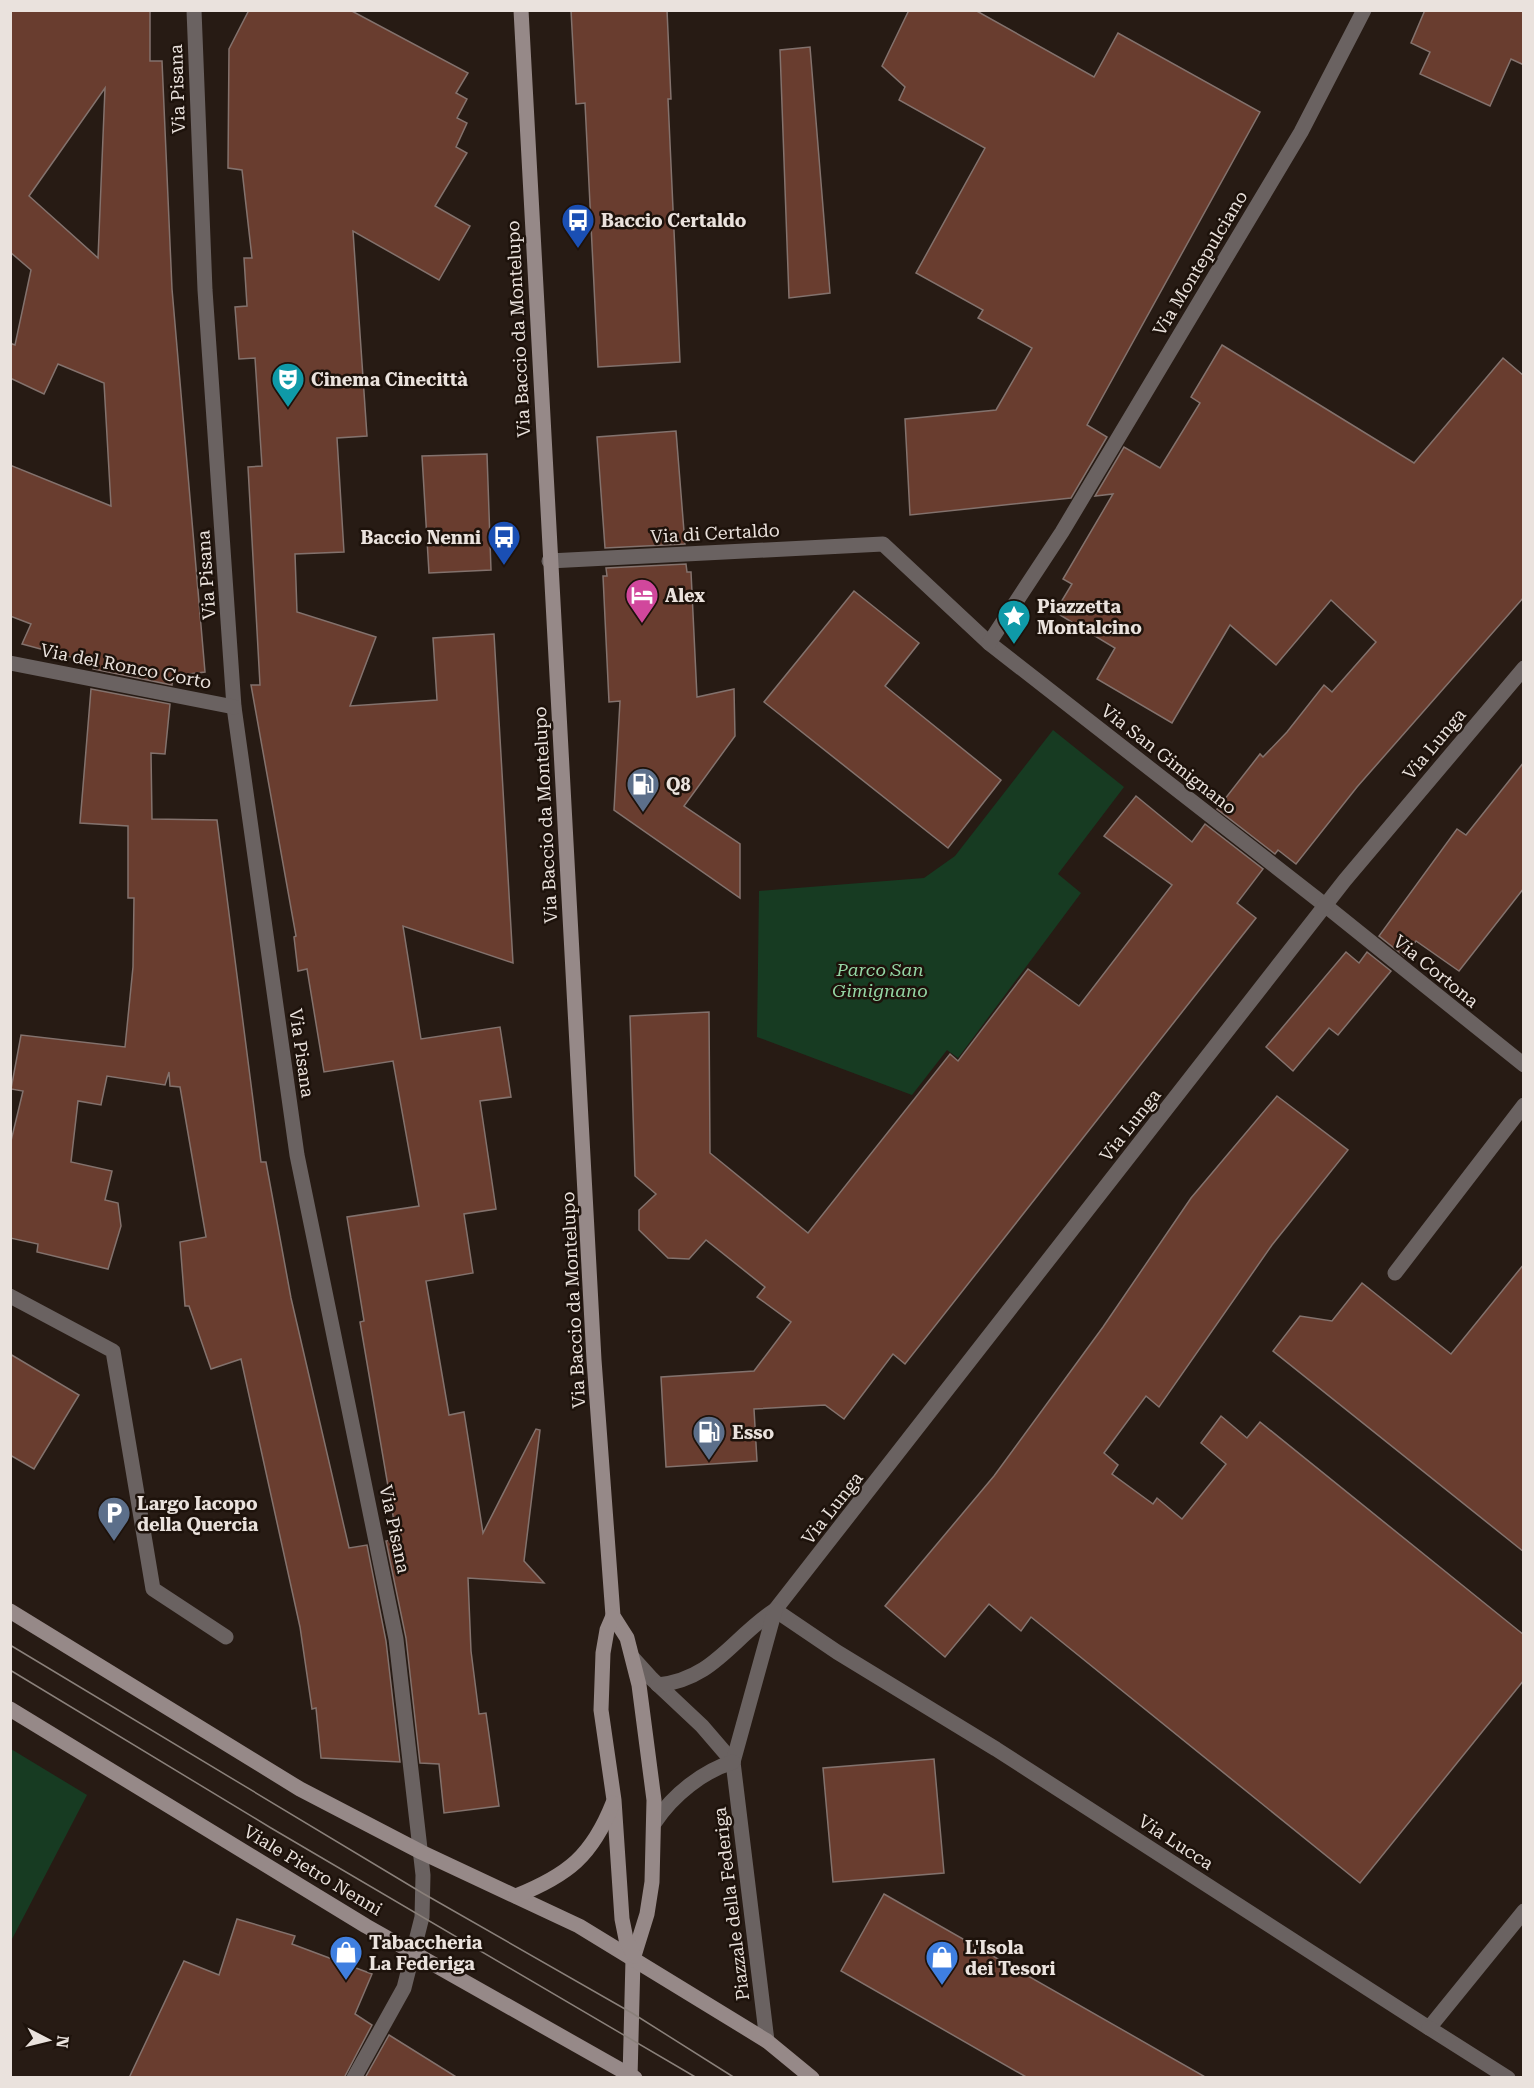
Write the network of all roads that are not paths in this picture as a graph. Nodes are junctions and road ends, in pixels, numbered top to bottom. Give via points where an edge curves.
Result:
1 (194, 10) edge
2 (521, 10) edge
3 (1364, 10) edge
4 (549, 561) junction
5 (989, 643) junction
6 (10, 663) edge
7 (1524, 668) edge
8 (234, 707) junction
9 (1326, 906) junction
10 (1524, 1065) edge
11 (1524, 1105) edge
12 (1395, 1273) dead end
13 (10, 1296) edge
14 (775, 1610) junction
15 (10, 1611) edge
16 (613, 1616) junction
17 (226, 1637) dead end
18 (633, 1658) junction
19 (658, 1685) junction
20 (10, 1709) edge
21 (733, 1762) junction
22 (614, 1800) junction
23 (655, 1822) junction
24 (421, 1852) junction
25 (516, 1896) junction
26 (1524, 1911) edge
27 (414, 1954) junction
28 (634, 1958) junction
29 (1429, 2028) junction
30 (767, 2041) junction
31 (632, 2077) edge
32 (354, 2078) edge
33 (812, 2078) edge
34 (1508, 2078) edge

1 - 8 street, Via Pisana via 205,290
2 - 4 street, Via Baccio da Montelupo
3 - 5 street, Via Montepulciano via 1301,132 1062,532
4 - 5 street, Via di Certaldo via 883,544
4 - 16 street, Via Baccio da Montelupo via 594,1360
5 - 9 street, Via San Gimignano
6 - 8 street, Via del Ronco Corto
7 - 9 street, Via Lunga
8 - 24 street, Via Pisana via 297,1155 396,1639
9 - 10 street, Via Cortona
9 - 14 street, Via Lunga
11 - 12 street
13 - 17 street via 112,1352 153,1589
14 - 19 street, Via Lunga via 708,1668 685,1680
14 - 21 street, Via Lunga
14 - 29 street, Via Lucca
15 - 24 street via 300,1789
16 - 18 street, Via Baccio da Montelupo via 627,1638
16 - 22 street, Via Baccio da Montelupo via 603,1653 600,1695
18 - 19 street
18 - 23 street, Via Baccio da Montelupo via 653,1780
19 - 21 street
20 - 27 street, Viale Pietro Nenni
21 - 23 street via 682,1791
21 - 30 street, Piazzale della Federiga
22 - 25 street, Via Baccio da Montelupo via 603,1828 583,1857 557,1877
22 - 28 street, Via Baccio da Montelupo via 622,1919
23 - 28 street, Via Baccio da Montelupo via 651,1891
24 - 25 street
24 - 27 street, Via Pisana via 424,1894
25 - 28 street
26 - 29 street
27 - 31 street, Viale Pietro Nenni
27 - 32 street, Via Pisana via 404,1988
28 - 30 street
28 - 31 street, Via Baccio da Montelupo
29 - 34 street, Via Lucca
30 - 33 street

